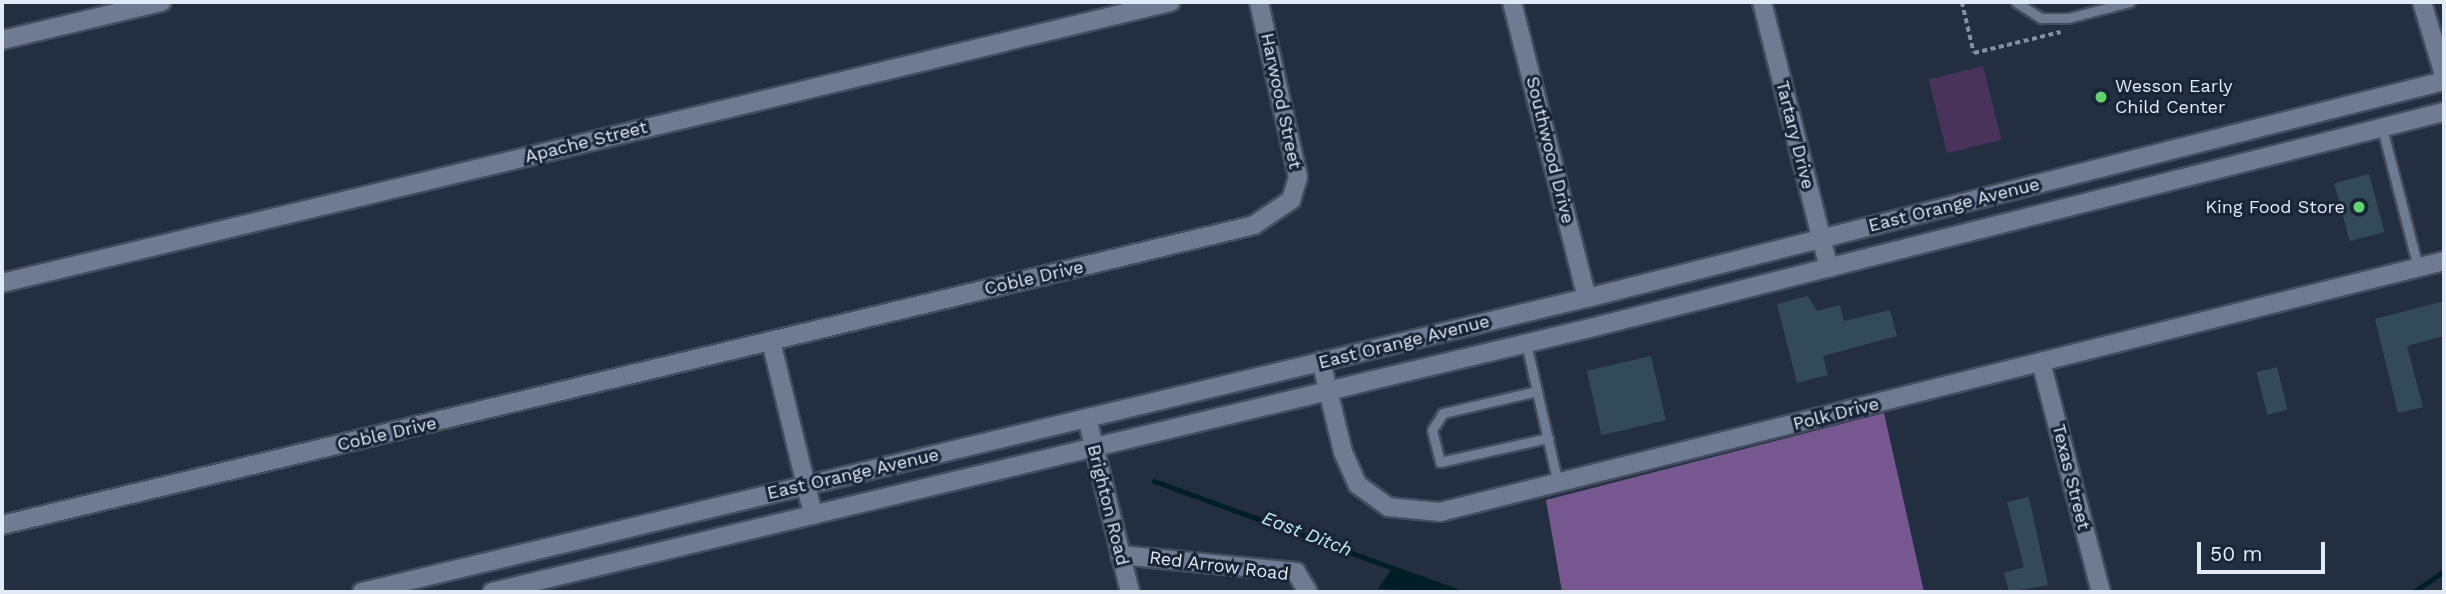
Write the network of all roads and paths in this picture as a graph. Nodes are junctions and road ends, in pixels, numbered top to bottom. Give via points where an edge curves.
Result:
1 (162, 2) edge
2 (1171, 2) edge
3 (1259, 2) edge
4 (1512, 2) edge
5 (1762, 2) edge
6 (1962, 2) edge
7 (2016, 2) edge
8 (2130, 2) edge
9 (2422, 2) edge
10 (2068, 18) junction
11 (2, 40) edge
12 (2444, 75) edge
13 (2444, 81) edge
14 (2444, 112) edge
15 (2382, 128) junction
16 (1291, 200) joint
17 (1821, 239) junction
18 (2444, 261) edge
19 (2418, 267) junction
20 (1829, 268) junction
21 (2, 283) edge
22 (1587, 298) junction
23 (771, 341) junction
24 (1525, 343) junction
25 (1321, 362) junction
26 (2041, 362) junction
27 (1328, 391) junction
28 (1536, 391) junction
29 (1087, 418) junction
30 (1548, 438) junction
31 (1094, 448) junction
32 (1558, 484) junction
33 (806, 485) junction
34 (813, 516) junction
35 (2, 525) edge
36 (1120, 555) junction
37 (483, 563) junction
38 (362, 592) edge
39 (491, 592) edge
40 (1130, 592) edge
41 (1308, 592) edge
42 (2101, 592) edge

1 - 11 street
2 - 21 street, Apache Street
3 - 16 street, Harwood Street via 1296,152 1298,177
4 - 22 street, Southwood Drive
5 - 17 street, Tartary Drive
6 - 10 path via 1974,53 2071,30
7 - 10 lane via 2041,18
8 - 10 lane
9 - 12 street
13 - 17 street, East Orange Avenue
14 - 15 street, East Orange Avenue
15 - 19 lane
15 - 20 street, East Orange Avenue
16 - 23 street, Coble Drive via 1270,218 1234,231
17 - 20 street, Tartary Drive
17 - 22 street, East Orange Avenue
18 - 19 street, Polk Drive
19 - 26 street, Polk Drive
20 - 24 street, East Orange Avenue
22 - 25 street, East Orange Avenue
23 - 33 street
23 - 35 street, Coble Drive
24 - 27 street, East Orange Avenue
24 - 28 lane
25 - 27 street, Polk Drive
25 - 29 street, East Orange Avenue
26 - 32 street, Polk Drive
26 - 42 street, Texas Street
27 - 31 street, East Orange Avenue
27 - 32 street, Polk Drive via 1348,468 1358,485 1388,507 1440,512
28 - 30 lane
28 - 30 lane via 1443,413 1432,430 1440,462
29 - 31 street, Brighton Road
29 - 33 street, East Orange Avenue
30 - 32 lane
31 - 34 street, East Orange Avenue
31 - 36 street, Brighton Road
33 - 34 street
33 - 37 street, East Orange Avenue
34 - 39 street, East Orange Avenue
36 - 40 street, Brighton Road
36 - 41 street, Red Arrow Road via 1296,572
37 - 38 street, East Orange Avenue
37 - 39 street

